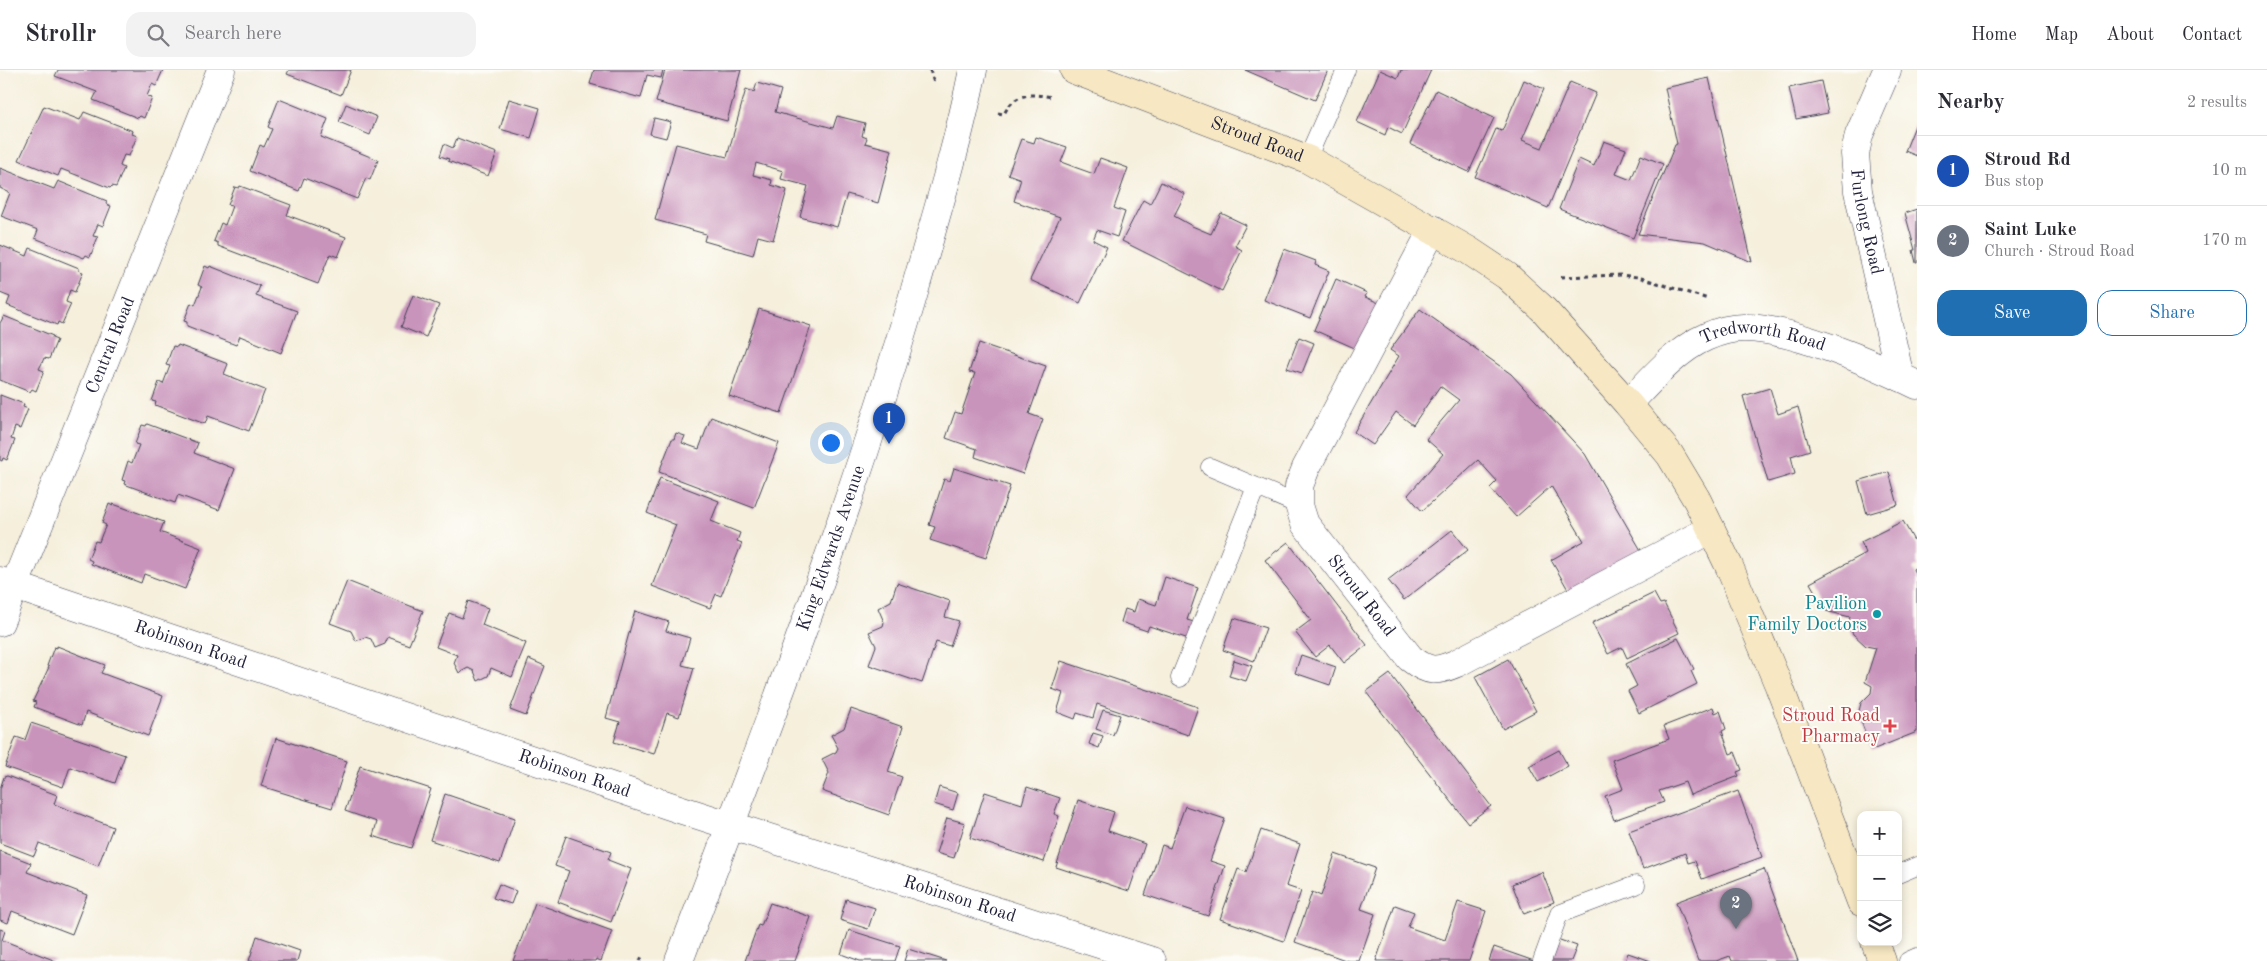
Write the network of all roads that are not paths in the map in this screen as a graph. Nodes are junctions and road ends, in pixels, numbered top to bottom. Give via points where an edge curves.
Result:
1 (221, 70) edge
2 (973, 70) edge
3 (1074, 70) edge
4 (1346, 70) edge
5 (1887, 70) edge
6 (1307, 160) junction
7 (1433, 229) junction
8 (1909, 381) edge
9 (1628, 404) junction
10 (1210, 468) dead end
11 (1256, 487) junction
12 (1299, 505) junction
13 (1711, 529) junction
14 (7, 583) edge
15 (0, 622) edge
16 (1180, 678) dead end
17 (730, 825) junction
18 (1917, 866) edge
19 (1902, 872) edge
20 (1636, 886) dead end
21 (1857, 890) edge
22 (1876, 946) edge
23 (1917, 957) edge
24 (679, 961) edge
25 (1152, 961) edge
26 (1542, 961) edge
27 (1882, 961) edge
28 (1908, 961) edge

1 - 14 street, Central Road
2 - 17 street, King Edwards Avenue via 951,165 887,387 811,609
3 - 6 main road, Stroud Road
4 - 6 lane
5 - 8 street, Furlong Road via 1859,135 1855,170
6 - 7 main road, Stroud Road
7 - 9 main road, Stroud Road via 1507,276 1544,310
7 - 12 street, Stroud Road via 1306,468 1299,486
8 - 9 street, Tredworth Road via 1842,353 1768,331 1743,328 1704,337 1679,355
9 - 13 main road, Stroud Road via 1670,456
10 - 11 lane
11 - 12 lane
11 - 16 lane
12 - 13 street, Stroud Road via 1305,524 1410,658 1423,668 1439,671
13 - 21 main road, Stroud Road via 1779,686
14 - 15 street, Central Road
14 - 17 street, Robinson Road
17 - 24 street, King Edwards Avenue
17 - 25 street, Robinson Road
18 - 19 lane
20 - 26 lane via 1559,914
22 - 27 main road
23 - 28 lane

